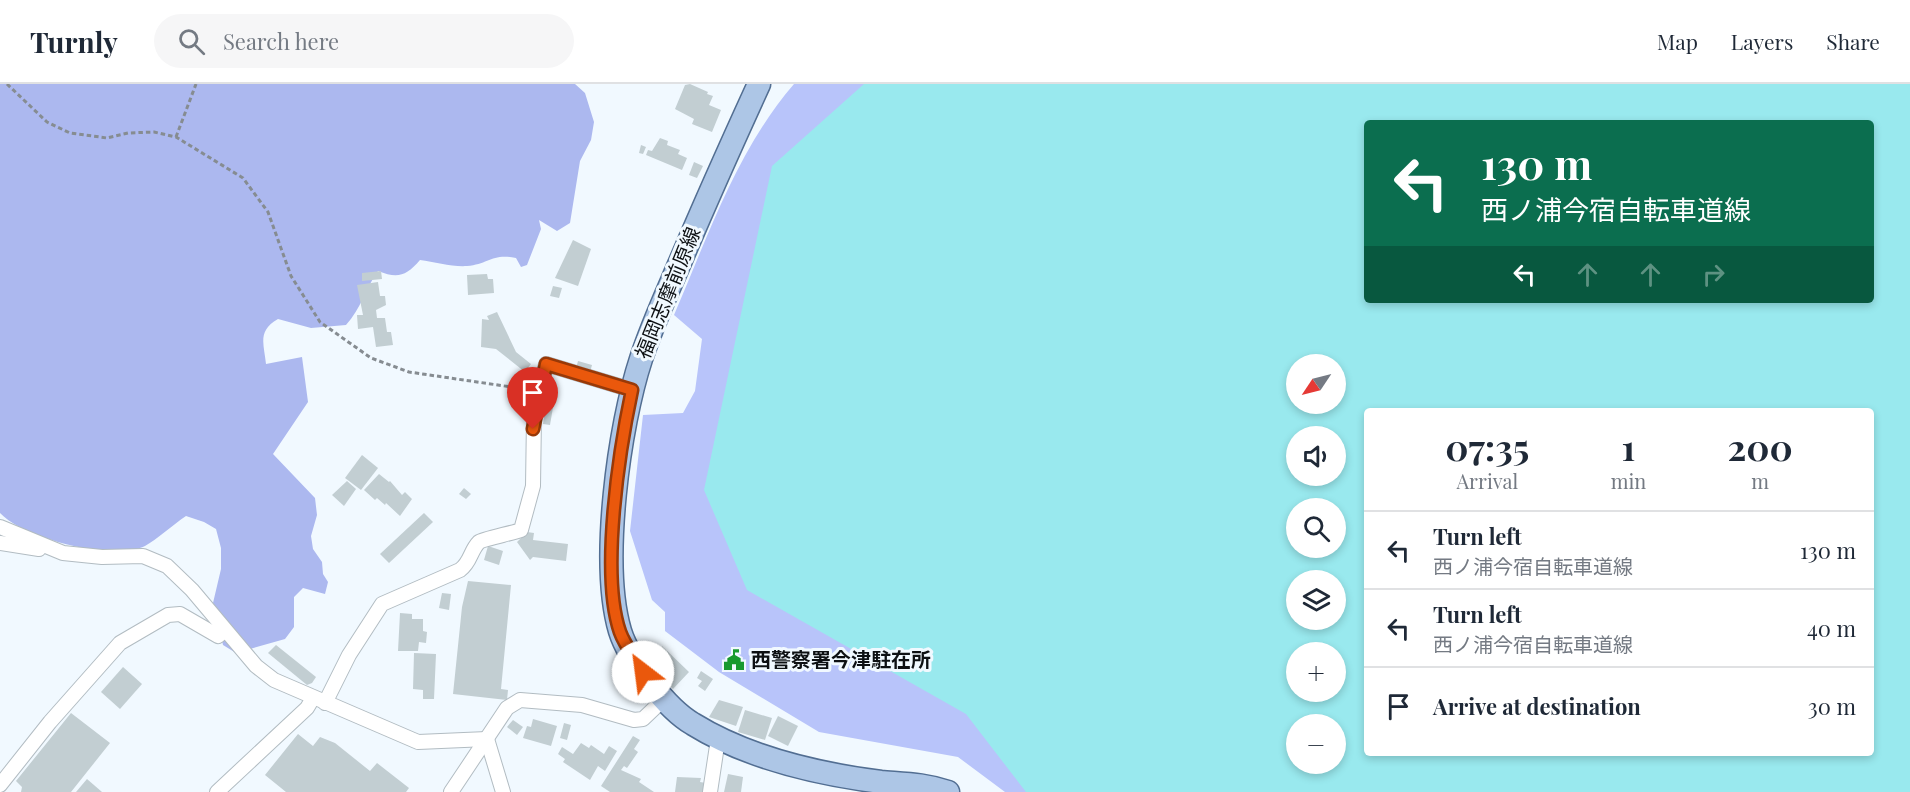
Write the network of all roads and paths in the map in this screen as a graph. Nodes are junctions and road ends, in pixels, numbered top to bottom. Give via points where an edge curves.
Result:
1 (7, 84) edge
2 (196, 84) edge
3 (759, 84) edge
4 (176, 137) junction
5 (632, 390) junction
6 (540, 392) junction
7 (0, 527) edge
8 (0, 543) edge
9 (63, 553) junction
10 (224, 631) junction
11 (664, 699) junction
12 (319, 700) junction
13 (487, 738) junction
14 (718, 739) junction
15 (0, 785) edge
16 (217, 792) edge
17 (451, 792) edge
18 (503, 792) edge
19 (710, 792) edge
20 (948, 792) edge

1 - 4 path via 47,122 70,132 107,138 154,132
2 - 4 path
3 - 5 main road, 福岡志摩前原線 via 652,328
4 - 6 path via 243,178 267,212 291,276 320,322 371,358 409,372
5 - 6 street via 546,364
5 - 11 main road, 福岡志摩前原線 via 615,506 614,605 621,633
6 - 12 street via 532,441 534,486 521,530 485,538 477,544 469,564 460,570 381,604
7 - 9 street
8 - 9 street
9 - 10 street via 142,556 167,566
10 - 12 street via 274,680
10 - 15 street via 218,636 180,614 168,615 120,643
11 - 13 street via 643,719 634,720 582,705 520,700 507,708
11 - 14 main road, 福岡志摩前原線 via 691,723
12 - 13 street via 418,742
12 - 16 street
13 - 17 street
13 - 18 street
14 - 19 street
14 - 20 main road, 福岡志摩前原線 via 750,752 835,774 924,784

